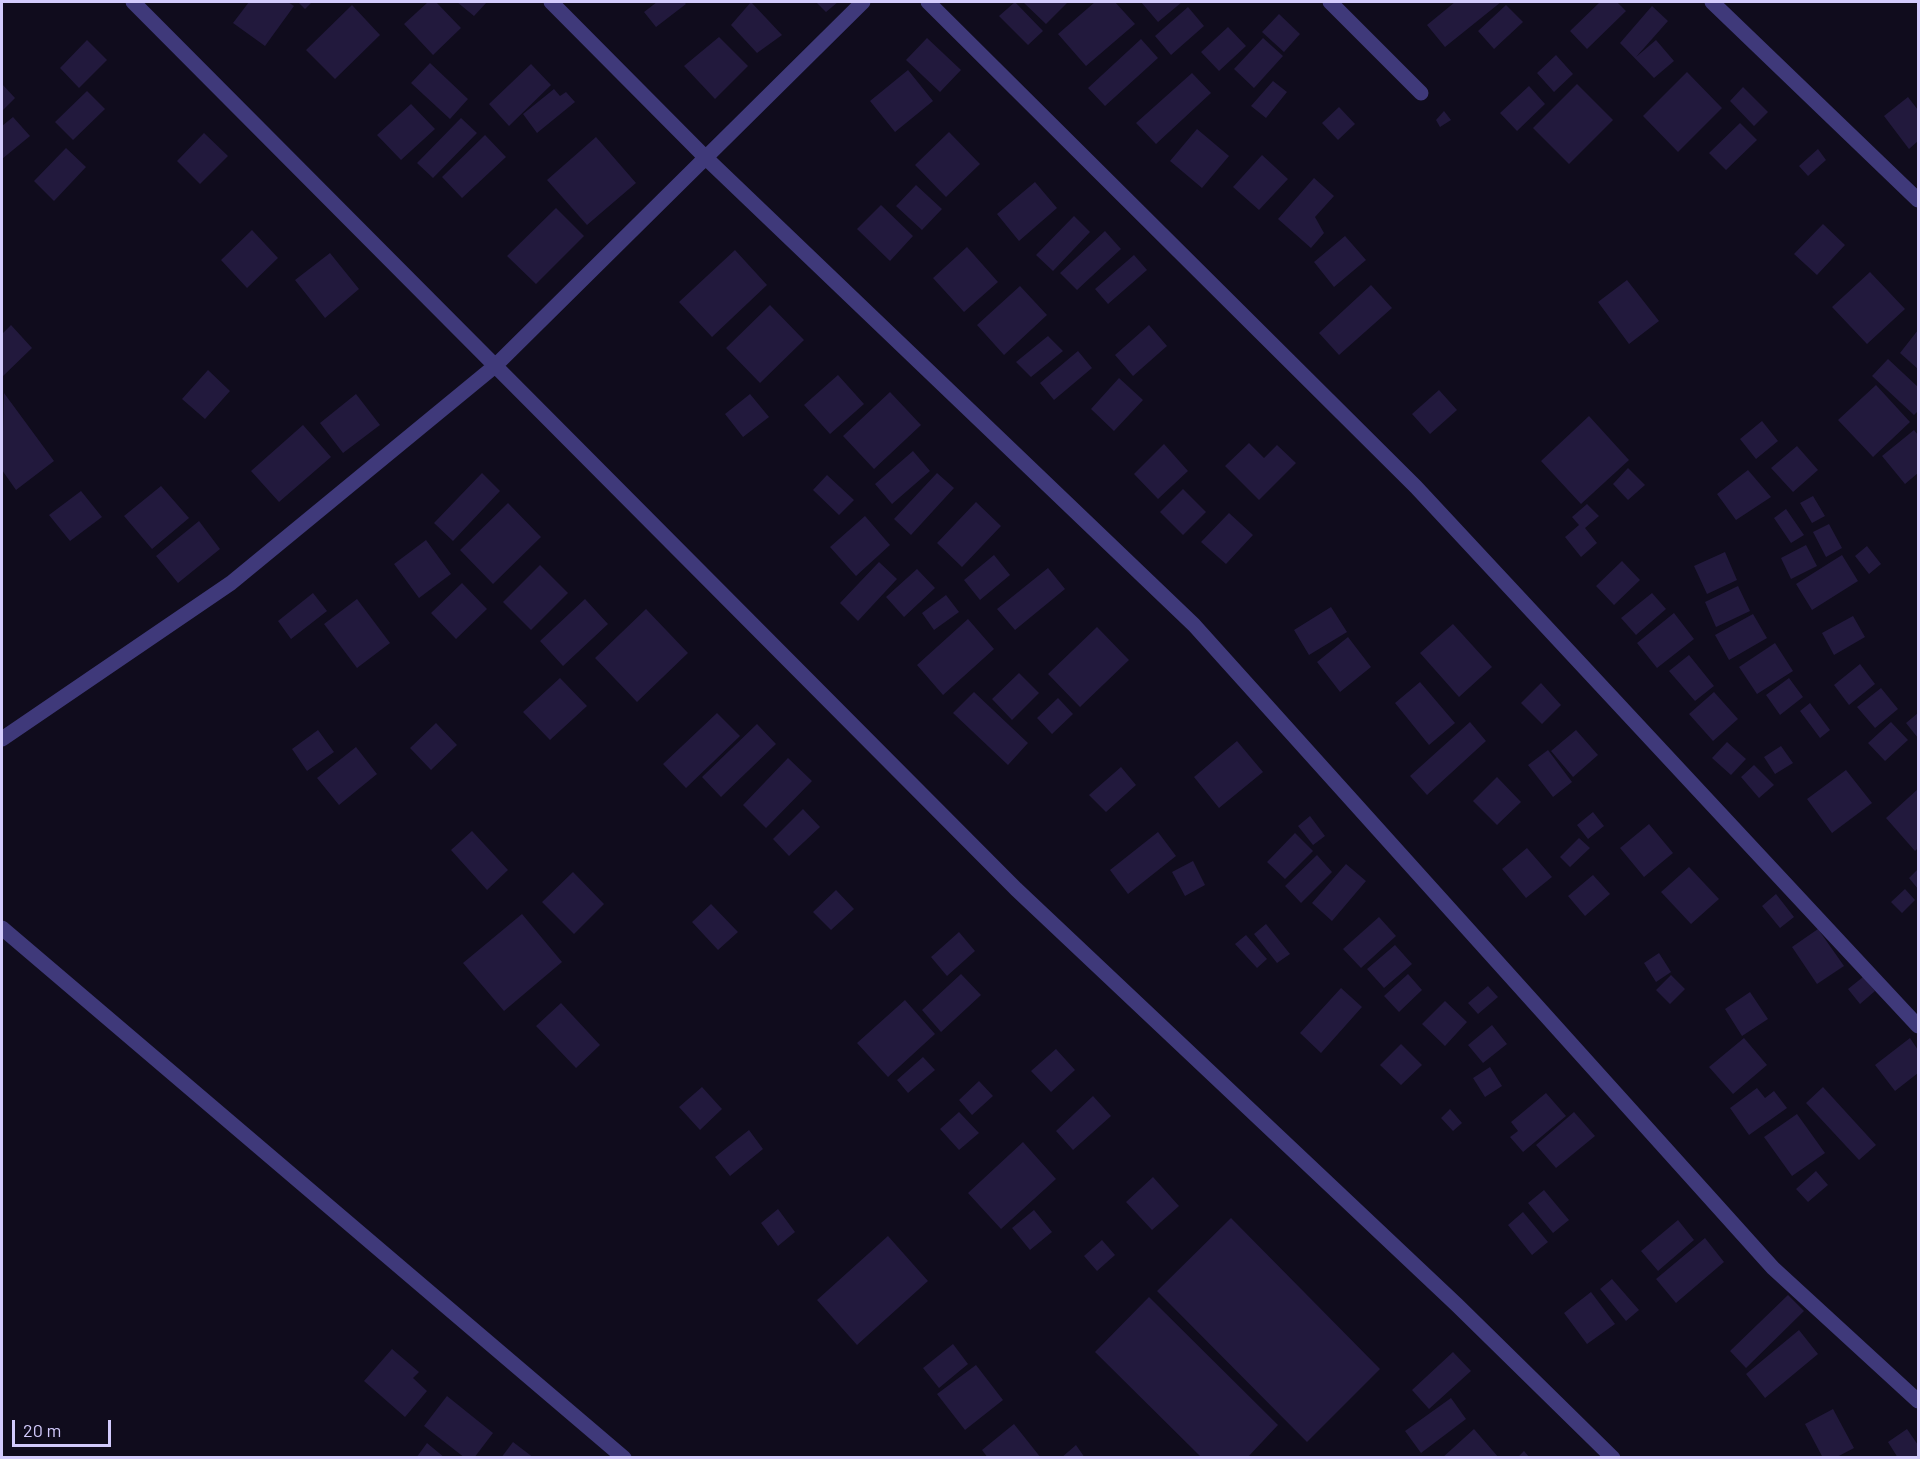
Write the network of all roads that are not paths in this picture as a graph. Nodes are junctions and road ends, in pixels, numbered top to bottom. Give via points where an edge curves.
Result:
1 (133, 2) edge
2 (551, 2) edge
3 (863, 2) edge
4 (928, 2) edge
5 (1330, 2) edge
6 (1712, 2) edge
7 (1421, 93) dead end
8 (706, 158) junction
9 (1918, 200) edge
10 (495, 366) junction
11 (2, 739) edge
12 (2, 928) edge
13 (1918, 1026) edge
14 (1918, 1401) edge
15 (624, 1458) edge
16 (1613, 1458) edge

1 - 10 street
2 - 8 street
3 - 8 street
4 - 13 street via 1416,487
5 - 7 street
6 - 9 street
8 - 10 street
8 - 14 street via 1194,625 1773,1268
10 - 11 street via 231,583
10 - 16 street via 1016,889 1457,1305
12 - 15 street

